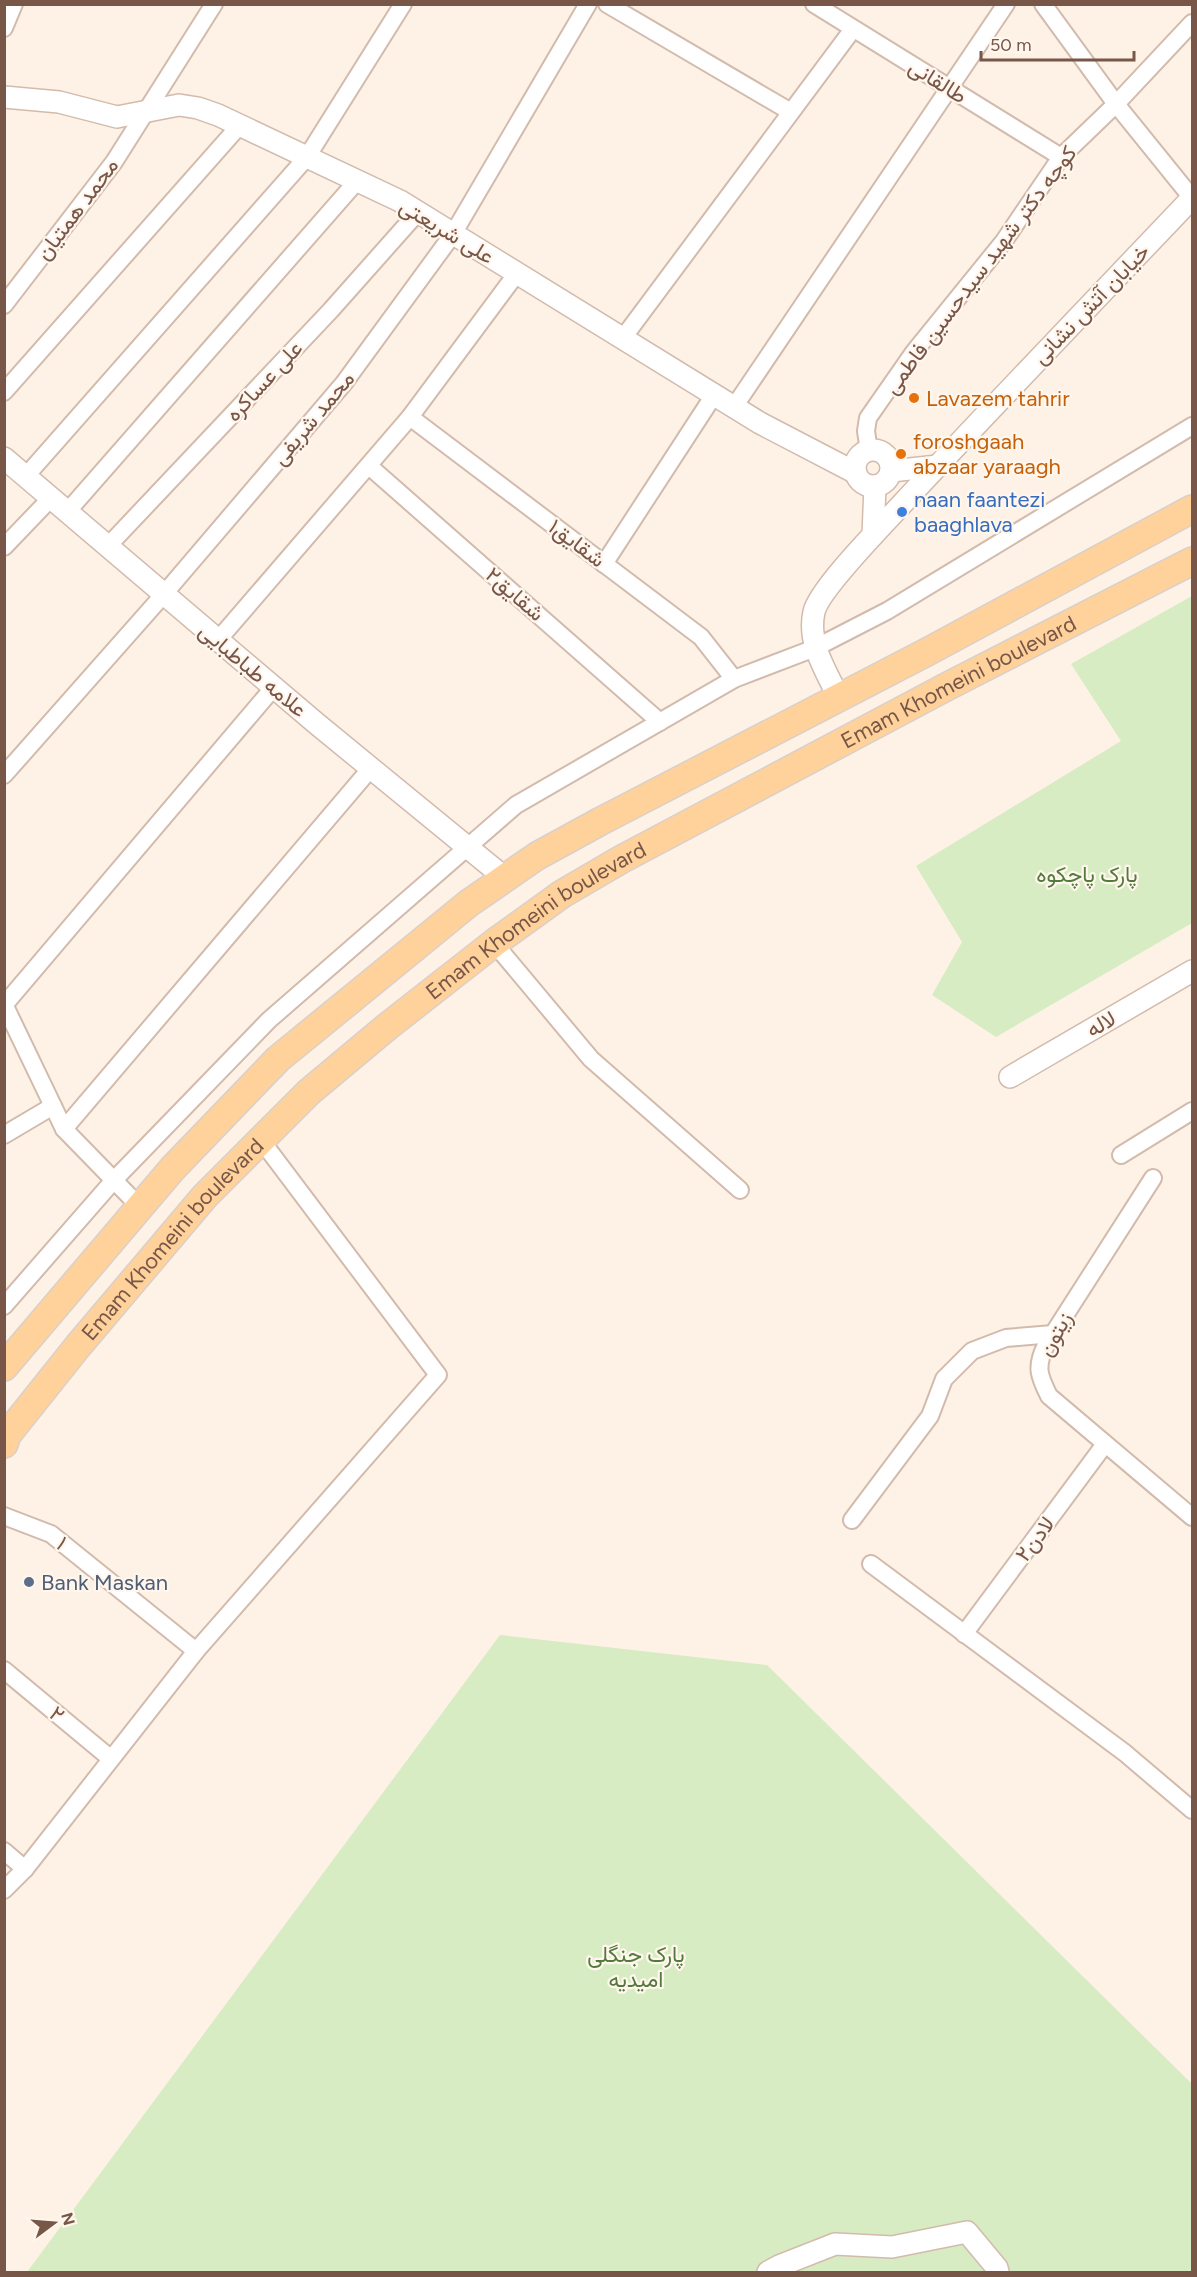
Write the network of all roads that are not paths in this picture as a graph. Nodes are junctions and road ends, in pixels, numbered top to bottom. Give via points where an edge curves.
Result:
1 (14, 4) edge
2 (213, 4) edge
3 (403, 4) edge
4 (588, 4) edge
5 (607, 4) edge
6 (814, 4) edge
7 (1006, 4) edge
8 (1043, 4) edge
9 (1192, 23) edge
10 (4, 28) edge
11 (853, 29) junction
12 (950, 88) junction
13 (4, 97) edge
14 (1116, 104) junction
15 (147, 111) junction
16 (791, 112) junction
17 (240, 125) junction
18 (307, 157) junction
19 (1061, 157) junction
20 (357, 181) junction
21 (1192, 198) edge
22 (418, 212) junction
23 (453, 234) junction
24 (517, 273) junction
25 (4, 305) edge
26 (623, 338) junction
27 (4, 392) edge
28 (714, 395) junction
29 (734, 407) junction
30 (410, 417) junction
31 (1192, 426) edge
32 (869, 451) junction
33 (4, 458) edge
34 (369, 466) junction
35 (938, 466) junction
36 (891, 471) junction
37 (856, 473) junction
38 (26, 477) junction
39 (875, 486) junction
40 (51, 498) junction
41 (1192, 509) edge
42 (67, 512) junction
43 (873, 535) junction
44 (108, 546) junction
45 (4, 547) edge
46 (1192, 561) edge
47 (604, 564) junction
48 (164, 594) junction
49 (218, 640) junction
50 (815, 648) junction
51 (734, 679) junction
52 (274, 687) junction
53 (838, 698) junction
54 (660, 722) junction
55 (857, 735) junction
56 (371, 768) junction
57 (4, 775) edge
58 (468, 846) junction
59 (505, 878) junction
60 (494, 943) junction
61 (1192, 971) edge
62 (4, 1004) edge
63 (1010, 1077) dead end
64 (53, 1106) junction
65 (1192, 1111) edge
66 (64, 1129) junction
67 (4, 1135) edge
68 (261, 1140) junction
69 (1120, 1155) dead end
70 (1153, 1178) dead end
71 (114, 1180) junction
72 (740, 1190) dead end
73 (140, 1207) junction
74 (4, 1306) edge
75 (1053, 1334) junction
76 (7, 1364) edge
77 (42, 1390) junction
78 (4, 1443) edge
79 (1105, 1444) junction
80 (4, 1516) edge
81 (1192, 1516) edge
82 (852, 1520) dead end
83 (871, 1564) dead end
84 (964, 1634) junction
85 (196, 1651) junction
86 (4, 1670) edge
87 (110, 1758) junction
88 (1192, 1810) edge
89 (4, 1851) edge
90 (25, 1869) junction
91 (4, 1890) edge
92 (768, 2272) edge
93 (998, 2272) edge

1 - 10 street
2 - 15 street, محمد همتیان
3 - 18 street
4 - 23 street, محمد شریفی
5 - 16 street
6 - 11 street, طالقانی
7 - 12 street
8 - 14 street
9 - 14 street, کوچه دکتر شهید سیدحسین فاطمی
11 - 12 street, طالقانی
11 - 16 street
12 - 19 street, طالقانی
12 - 29 street
13 - 15 street, علی شریعتی via 59,102 117,117
14 - 19 street, کوچه دکتر شهید سیدحسین فاطمی
14 - 21 street
15 - 17 street, علی شریعتی via 179,105 198,108
15 - 25 street, محمد همتیان via 114,162
16 - 26 street
17 - 18 street, علی شریعتی
17 - 27 street
18 - 20 street, علی شریعتی
18 - 38 street
19 - 32 street, کوچه دکتر شهید سیدحسین فاطمی via 1004,241 914,352 868,418
20 - 22 street, علی شریعتی
20 - 42 street
21 - 35 street, خیابان آتش نشانی
22 - 23 street, علی شریعتی
22 - 44 street, علی عساکره
23 - 24 street, علی شریعتی
23 - 48 street, محمد شریفی via 344,383
24 - 26 street, علی شریعتی
24 - 30 street
26 - 28 street, علی شریعتی
28 - 29 street, علی شریعتی
28 - 47 street
29 - 37 street, علی شریعتی
30 - 34 street
30 - 47 street, شقایق۱
31 - 50 street via 887,611
32 - 36 street via 886,455
32 - 37 street via 859,457
33 - 38 street, علامه طباطبایی
34 - 49 street
34 - 54 street, شقایق۲
35 - 36 street
35 - 43 street, خیابان آتش نشانی
36 - 39 street via 885,482
37 - 39 street via 863,483
38 - 40 street, علامه طباطبایی
39 - 43 street
40 - 42 street, علامه طباطبایی
40 - 45 street
41 - 53 main road, Emam Khomeini boulevard
42 - 44 street, علامه طباطبایی
43 - 50 street, خیابان آتش نشانی via 819,598 812,632
44 - 48 street, علامه طباطبایی
46 - 55 main road, Emam Khomeini boulevard
47 - 51 street, شقایق۱ via 701,637
48 - 49 street, علامه طباطبایی
48 - 57 street, محمد شریفی
49 - 52 street, علامه طباطبایی
50 - 51 street
50 - 53 street, خیابان آتش نشانی
51 - 54 street
52 - 56 street, علامه طباطبایی
52 - 62 street
53 - 55 main road
53 - 59 main road, Emam Khomeini boulevard via 601,821
54 - 58 street via 516,805
55 - 60 main road, Emam Khomeini boulevard via 622,859 562,894
56 - 58 street, علامه طباطبایی
56 - 66 street
58 - 59 street, علامه طباطبایی
58 - 71 street via 269,1020
59 - 73 main road, Emam Khomeini boulevard via 278,1059
60 - 68 main road, Emam Khomeini boulevard via 309,1092
60 - 72 street via 591,1059
61 - 63 street, لاله
62 - 64 street
64 - 66 street
64 - 67 street
65 - 69 street
66 - 71 street
68 - 77 main road, Emam Khomeini boulevard via 206,1196
68 - 85 street via 438,1375
70 - 75 street, زیتون
71 - 73 street
71 - 74 street
73 - 76 main road, Emam Khomeini boulevard
75 - 79 street, زیتون via 1038,1360 1040,1378 1049,1396
75 - 82 street via 1006,1338 972,1351 944,1379 930,1416
76 - 77 main road via 11,1378 24,1392
77 - 78 main road, Emam Khomeini boulevard
79 - 81 street, زیتون
79 - 84 street, لادن۲
80 - 85 street, ۱ via 51,1534
83 - 84 street
84 - 88 street via 1125,1753
85 - 87 street
86 - 87 street, ۲
87 - 90 street
89 - 90 street
90 - 91 street
92 - 93 street via 835,2244 892,2247 967,2232

